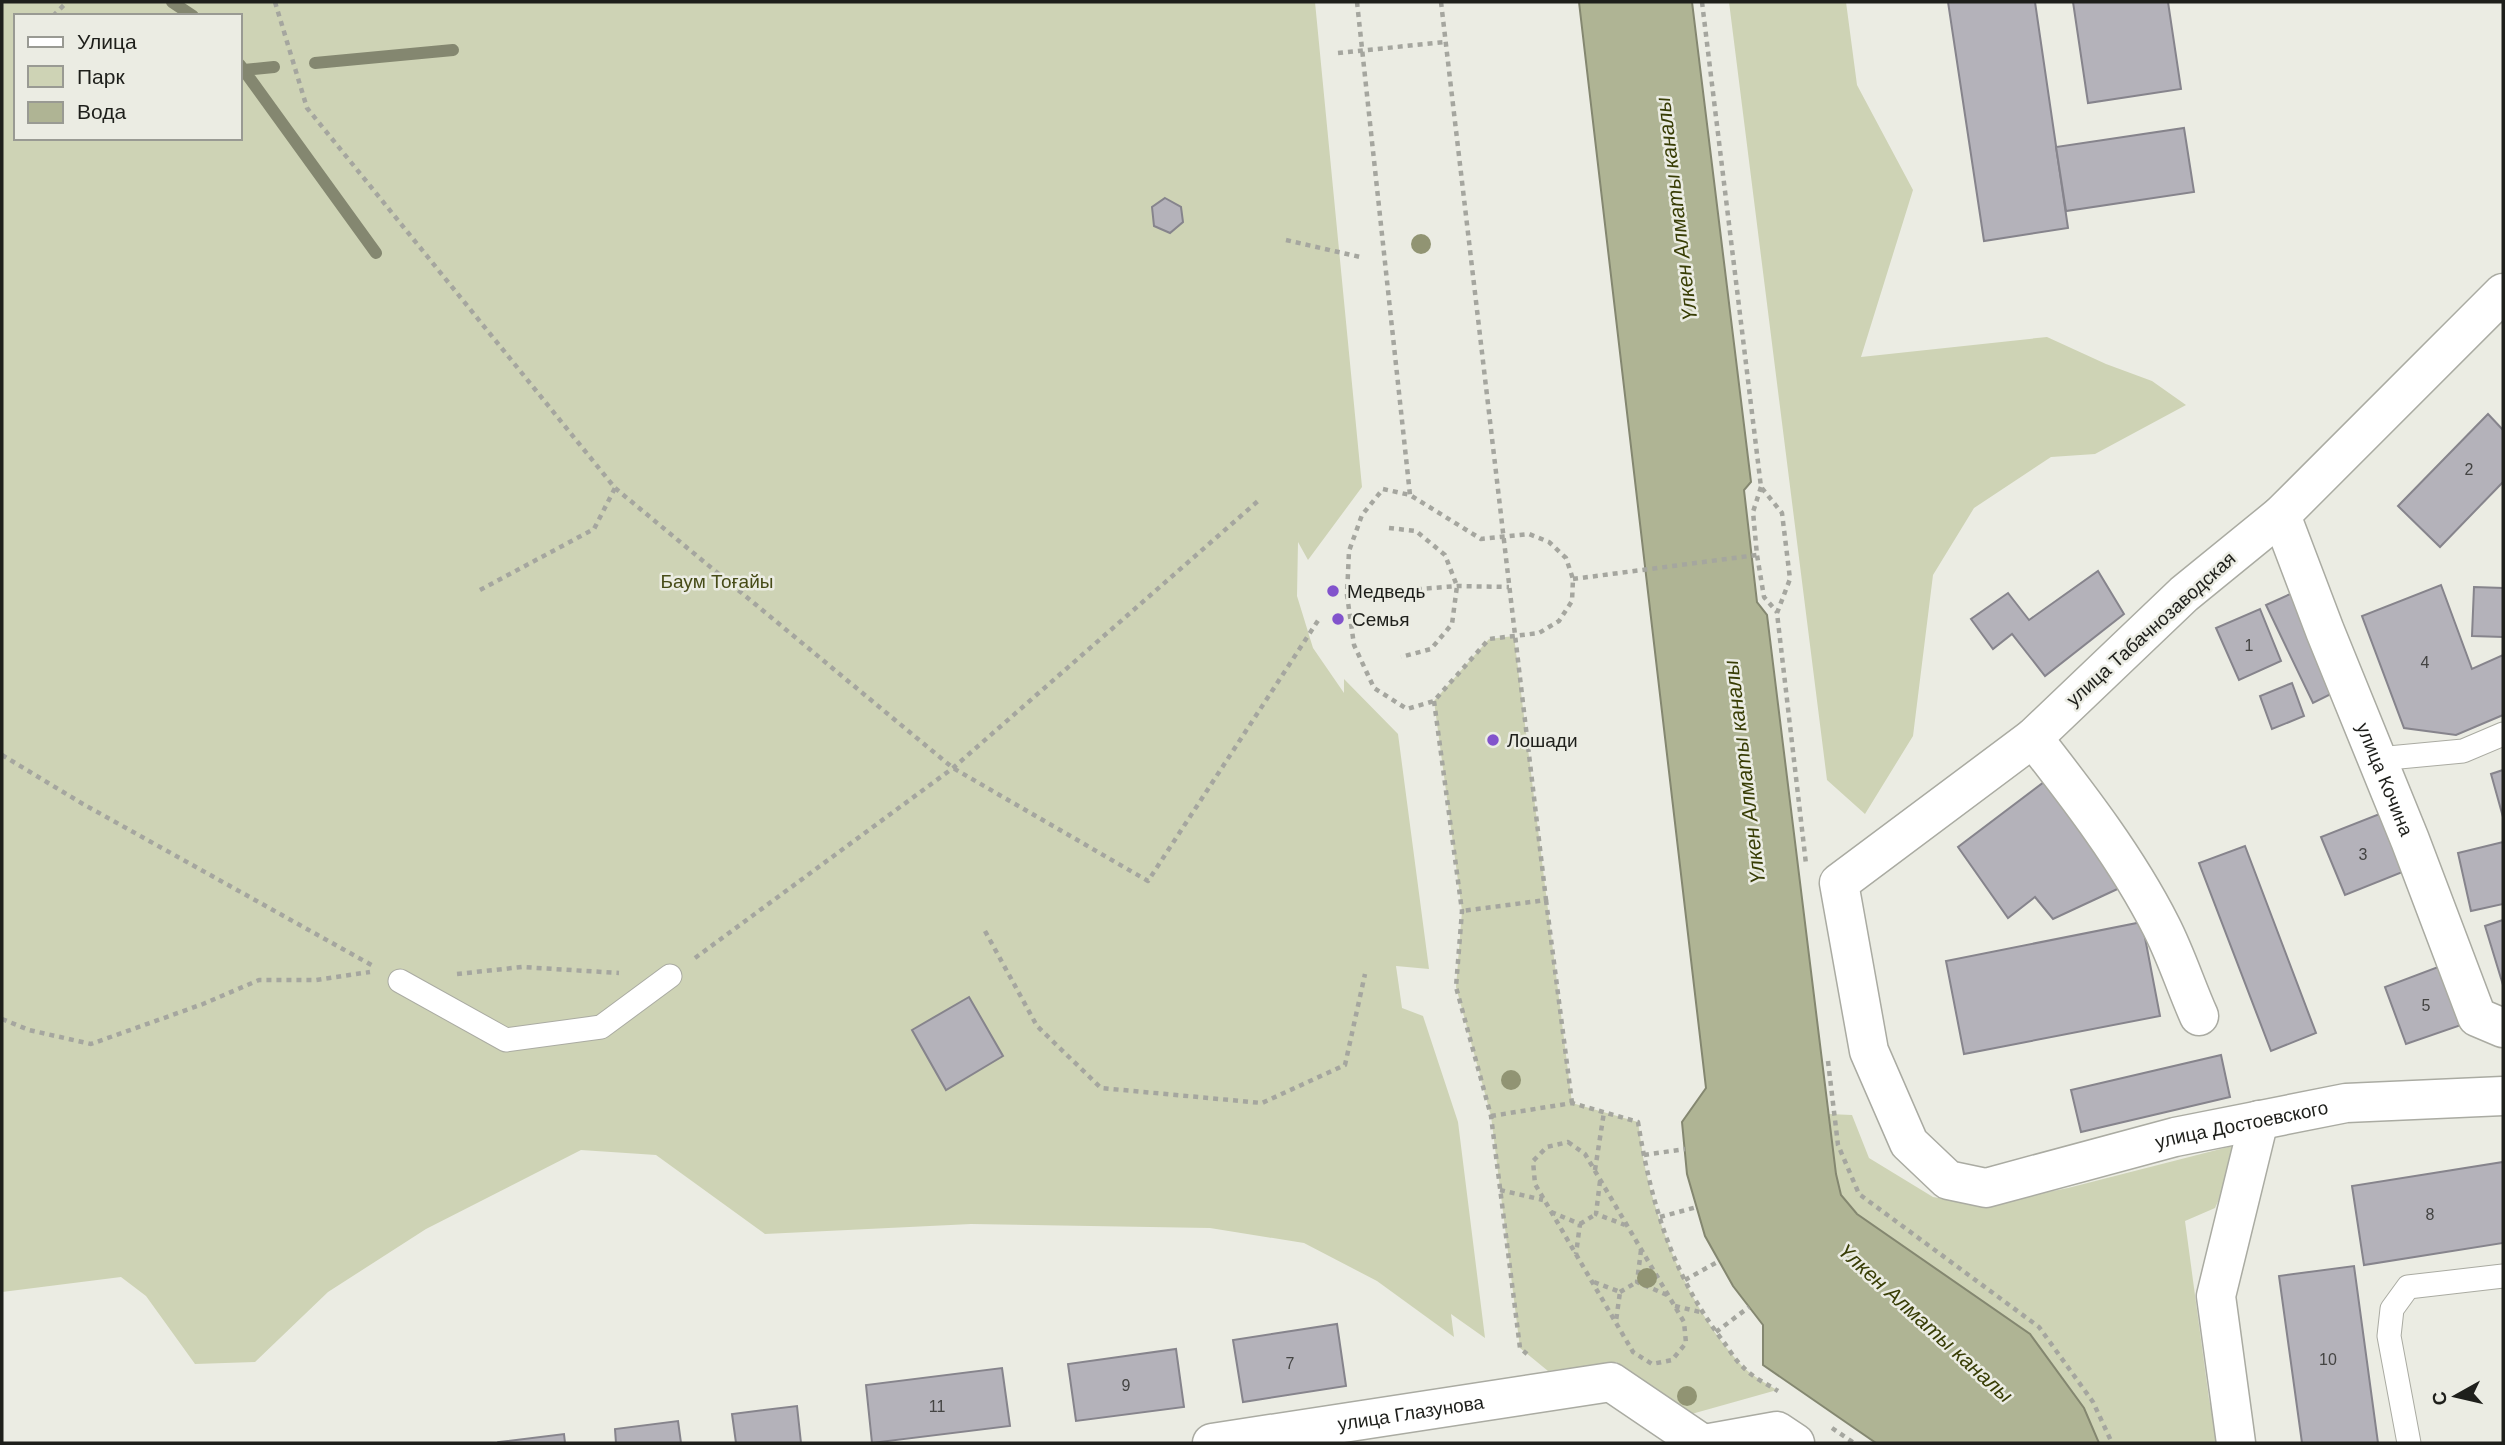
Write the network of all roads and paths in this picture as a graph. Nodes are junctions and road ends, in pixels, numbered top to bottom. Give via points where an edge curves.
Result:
1 (275, 2) edge
2 (1357, 2) edge
3 (1441, 2) edge
4 (1702, 2) edge
5 (1446, 42) junction
6 (1362, 50) junction
7 (1338, 53) dead end
8 (1286, 240) dead end
9 (1360, 257) dead end
10 (2503, 293) edge
11 (1761, 487) junction
12 (615, 488) junction
13 (1410, 495) junction
14 (1258, 501) dead end
15 (2281, 514) junction
16 (1389, 528) dead end
17 (1503, 537) junction
18 (1757, 555) junction
19 (1573, 579) junction
20 (1457, 586) junction
21 (1509, 587) junction
22 (480, 590) dead end
23 (1347, 595) junction
24 (1777, 613) junction
25 (1319, 619) dead end
26 (1514, 636) junction
27 (1401, 657) dead end
28 (1434, 701) junction
29 (2503, 734) edge
30 (2033, 738) junction
31 (2, 755) edge
32 (2378, 759) junction
33 (953, 768) junction
34 (1823, 878) junction
35 (1546, 900) junction
36 (1462, 911) junction
37 (985, 931) dead end
38 (1365, 974) dead end
39 (670, 976) junction
40 (400, 981) joint
41 (2199, 1017) dead end
42 (2, 1019) edge
43 (2503, 1028) edge
44 (1827, 1050) dead end
45 (2503, 1096) edge
46 (1572, 1103) junction
47 (1604, 1112) junction
48 (1491, 1116) junction
49 (2259, 1120) junction
50 (1685, 1149) dead end
51 (1644, 1155) junction
52 (1595, 1171) junction
53 (1600, 1180) junction
54 (1500, 1190) junction
55 (1544, 1200) junction
56 (1697, 1207) dead end
57 (1551, 1212) junction
58 (1596, 1214) junction
59 (1660, 1217) junction
60 (1580, 1224) junction
61 (1627, 1226) junction
62 (1641, 1249) junction
63 (1576, 1255) junction
64 (1719, 1261) dead end
65 (2503, 1276) edge
66 (1685, 1280) junction
67 (1592, 1281) junction
68 (1637, 1282) junction
69 (1620, 1292) junction
70 (1668, 1295) junction
71 (1674, 1306) junction
72 (1749, 1307) dead end
73 (1701, 1312) junction
74 (1616, 1322) junction
75 (1716, 1332) junction
76 (1529, 1356) dead end
77 (1777, 1390) junction
78 (1764, 1394) dead end
79 (1788, 1398) dead end
80 (1808, 1432) edge
81 (1212, 1443) edge
82 (1701, 1443) edge
83 (1710, 1443) edge
84 (1854, 1443) edge
85 (2112, 1443) edge
86 (2236, 1443) edge
87 (2409, 1443) edge

1 - 12 path via 307,108
2 - 6 path
3 - 5 path
4 - 11 path
5 - 6 path
5 - 17 path
6 - 7 path
6 - 13 path
8 - 9 path
10 - 15 street, улица Табачнозаводская
11 - 18 path via 1753,512
11 - 24 path via 1782,513 1790,579
12 - 22 path via 594,529
12 - 33 path
13 - 17 path via 1481,539
13 - 23 path via 1382,489 1362,514 1349,551
14 - 33 path
15 - 30 street, улица Табачнозаводская via 2184,594
15 - 32 street, улица Кочина
16 - 20 path via 1416,531 1445,555
17 - 19 path via 1528,534 1549,541 1566,558
17 - 21 path
18 - 19 path
18 - 24 path via 1765,597
19 - 26 path via 1572,601 1559,621 1539,633
20 - 21 path
20 - 23 path
20 - 27 path via 1452,624 1432,649
21 - 26 path
23 - 28 path via 1354,645 1374,688 1407,709
24 - 34 path
25 - 33 path via 1147,881
26 - 28 path via 1489,639
26 - 35 path
28 - 36 path
29 - 32 lane via 2463,751
30 - 34 street, улица Табачнозаводская
30 - 41 street via 2093,816 2136,883 2162,927
31 - 42 path via 381,971 316,980 259,980 91,1044
32 - 43 street, улица Кочина via 2477,1017
33 - 39 path
34 - 49 street, улица Достоевского via 1869,1051 1909,1143 1948,1180 1986,1188 2175,1137
35 - 36 path
35 - 46 path
36 - 48 path via 1456,987
37 - 38 path via 1037,1026 1101,1088 1262,1103 1345,1065
39 - 40 path via 522,967
39 - 40 lane via 601,1027 506,1040
44 - 85 path via 1838,1145 1859,1194 2039,1327 2093,1402
45 - 49 street, улица Достоевского via 2346,1103
46 - 47 path
46 - 48 path
47 - 51 path via 1638,1122
47 - 52 path
48 - 54 path
49 - 86 street via 2216,1296
50 - 51 path
51 - 59 path
52 - 53 path
52 - 55 path via 1585,1154 1568,1142 1547,1147 1533,1161 1535,1184
53 - 58 path
53 - 61 path
54 - 55 path
54 - 76 path via 1520,1348
55 - 57 path
56 - 59 path
57 - 60 path
57 - 63 path
58 - 60 path
58 - 61 path
59 - 66 path
60 - 63 path
61 - 62 path
62 - 68 path
62 - 70 path
63 - 67 path
64 - 66 path
65 - 87 lane via 2408,1287 2392,1310 2389,1336
66 - 73 path
67 - 69 path
67 - 74 path
68 - 69 path
68 - 70 path
69 - 74 path
70 - 71 path
71 - 73 path
71 - 74 path via 1684,1322 1686,1343 1672,1360 1652,1364 1633,1352
72 - 75 path
73 - 75 path
75 - 77 path via 1743,1367
77 - 78 path
77 - 79 path
80 - 83 street via 1777,1431
80 - 84 path
81 - 82 street, улица Глазунова via 1611,1382

